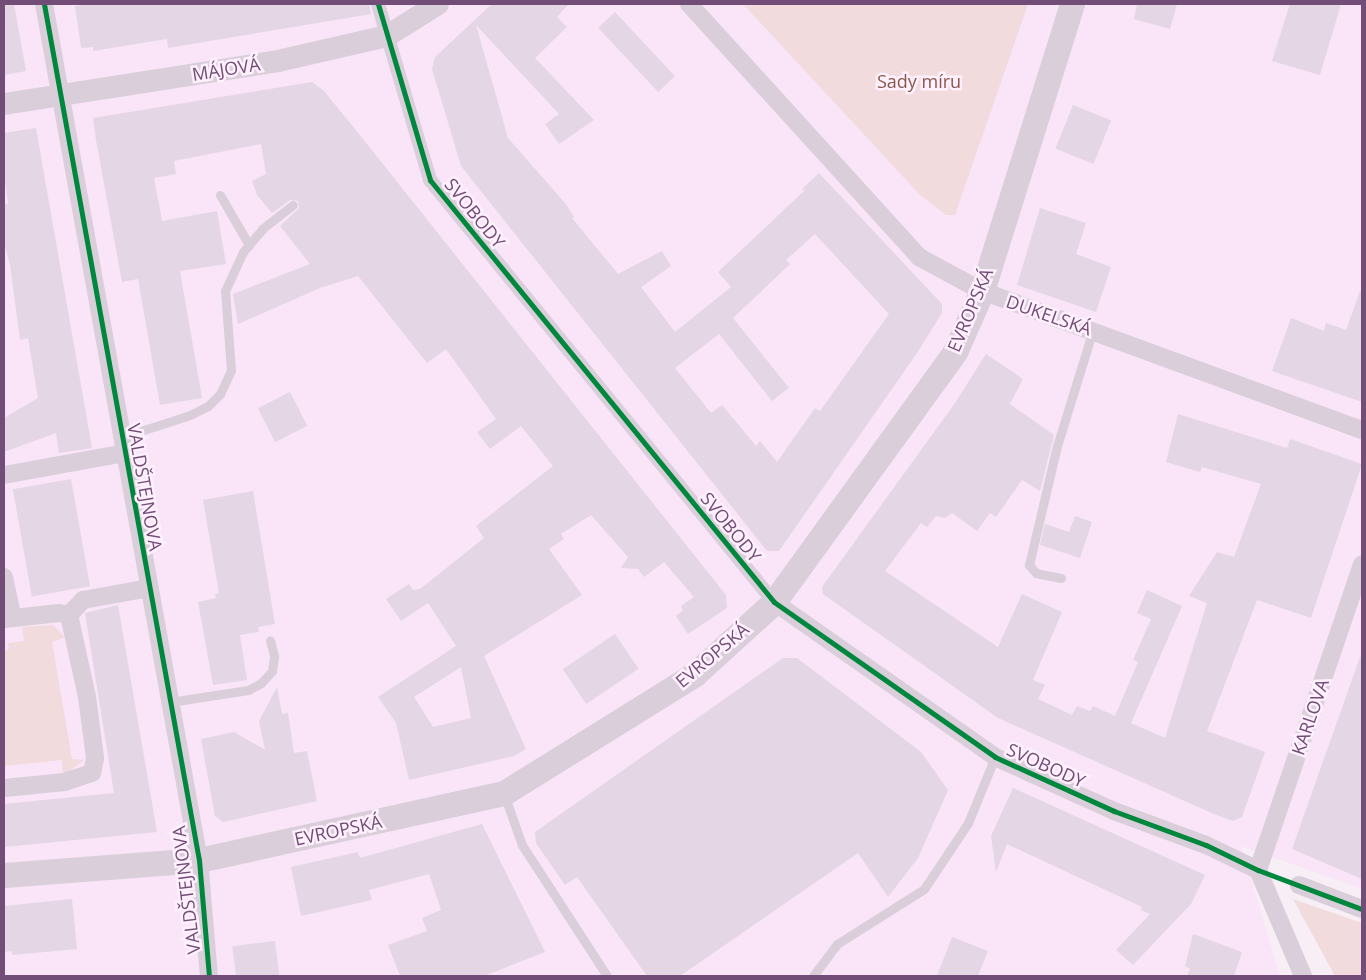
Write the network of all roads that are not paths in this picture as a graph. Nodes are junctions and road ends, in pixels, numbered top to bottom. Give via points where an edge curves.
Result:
1 (44, 4) edge
2 (378, 4) edge
3 (438, 4) edge
4 (689, 4) edge
5 (1072, 4) edge
6 (387, 36) junction
7 (58, 94) junction
8 (4, 104) edge
9 (220, 195) dead end
10 (293, 205) dead end
11 (249, 245) junction
12 (982, 291) junction
13 (1093, 330) junction
14 (1362, 430) edge
15 (124, 445) junction
16 (4, 475) edge
17 (1362, 564) edge
18 (1061, 578) dead end
19 (4, 579) edge
20 (150, 588) junction
21 (774, 602) junction
22 (69, 615) junction
23 (8, 618) edge
24 (270, 640) dead end
25 (170, 702) junction
26 (995, 757) junction
27 (4, 788) edge
28 (504, 793) junction
29 (199, 860) junction
30 (1258, 870) junction
31 (4, 875) edge
32 (1299, 886) dead end
33 (1362, 908) edge
34 (209, 976) edge
35 (606, 976) edge
36 (812, 976) edge
37 (1303, 976) edge

1 - 7 street, VALDŠTEJNOVA
2 - 6 street, SVOBODY
3 - 6 street, MÁJOVÁ
4 - 12 street, DUKELSKÁ via 919,257
5 - 12 main road, EVROPSKÁ
6 - 7 street, MÁJOVÁ via 278,61
6 - 21 street, SVOBODY via 430,180
7 - 8 street, MÁJOVÁ
7 - 15 street, VALDŠTEJNOVA
9 - 11 lane
10 - 11 lane
11 - 15 lane via 225,292 231,370 220,394 208,406
12 - 13 street, DUKELSKÁ
12 - 21 main road, EVROPSKÁ via 955,352
13 - 14 street, DUKELSKÁ
13 - 18 lane via 1058,446 1029,566 1036,573
15 - 16 street
15 - 20 street, VALDŠTEJNOVA
17 - 30 street, KARLOVA
19 - 23 street
20 - 22 street via 83,600
20 - 25 street, VALDŠTEJNOVA
21 - 26 street, SVOBODY
21 - 28 main road, EVROPSKÁ via 695,674
22 - 23 street
22 - 27 street via 87,697 95,758 92,773 65,782
24 - 25 lane via 274,656 272,671 261,682 248,690
25 - 29 street, VALDŠTEJNOVA
26 - 30 street, SVOBODY via 1114,811 1206,845
26 - 36 lane via 968,823 924,889 837,944
28 - 29 main road, EVROPSKÁ
28 - 35 lane via 522,845
29 - 31 main road, EVROPSKÁ
29 - 34 street, VALDŠTEJNOVA
30 - 37 street
32 - 33 street

